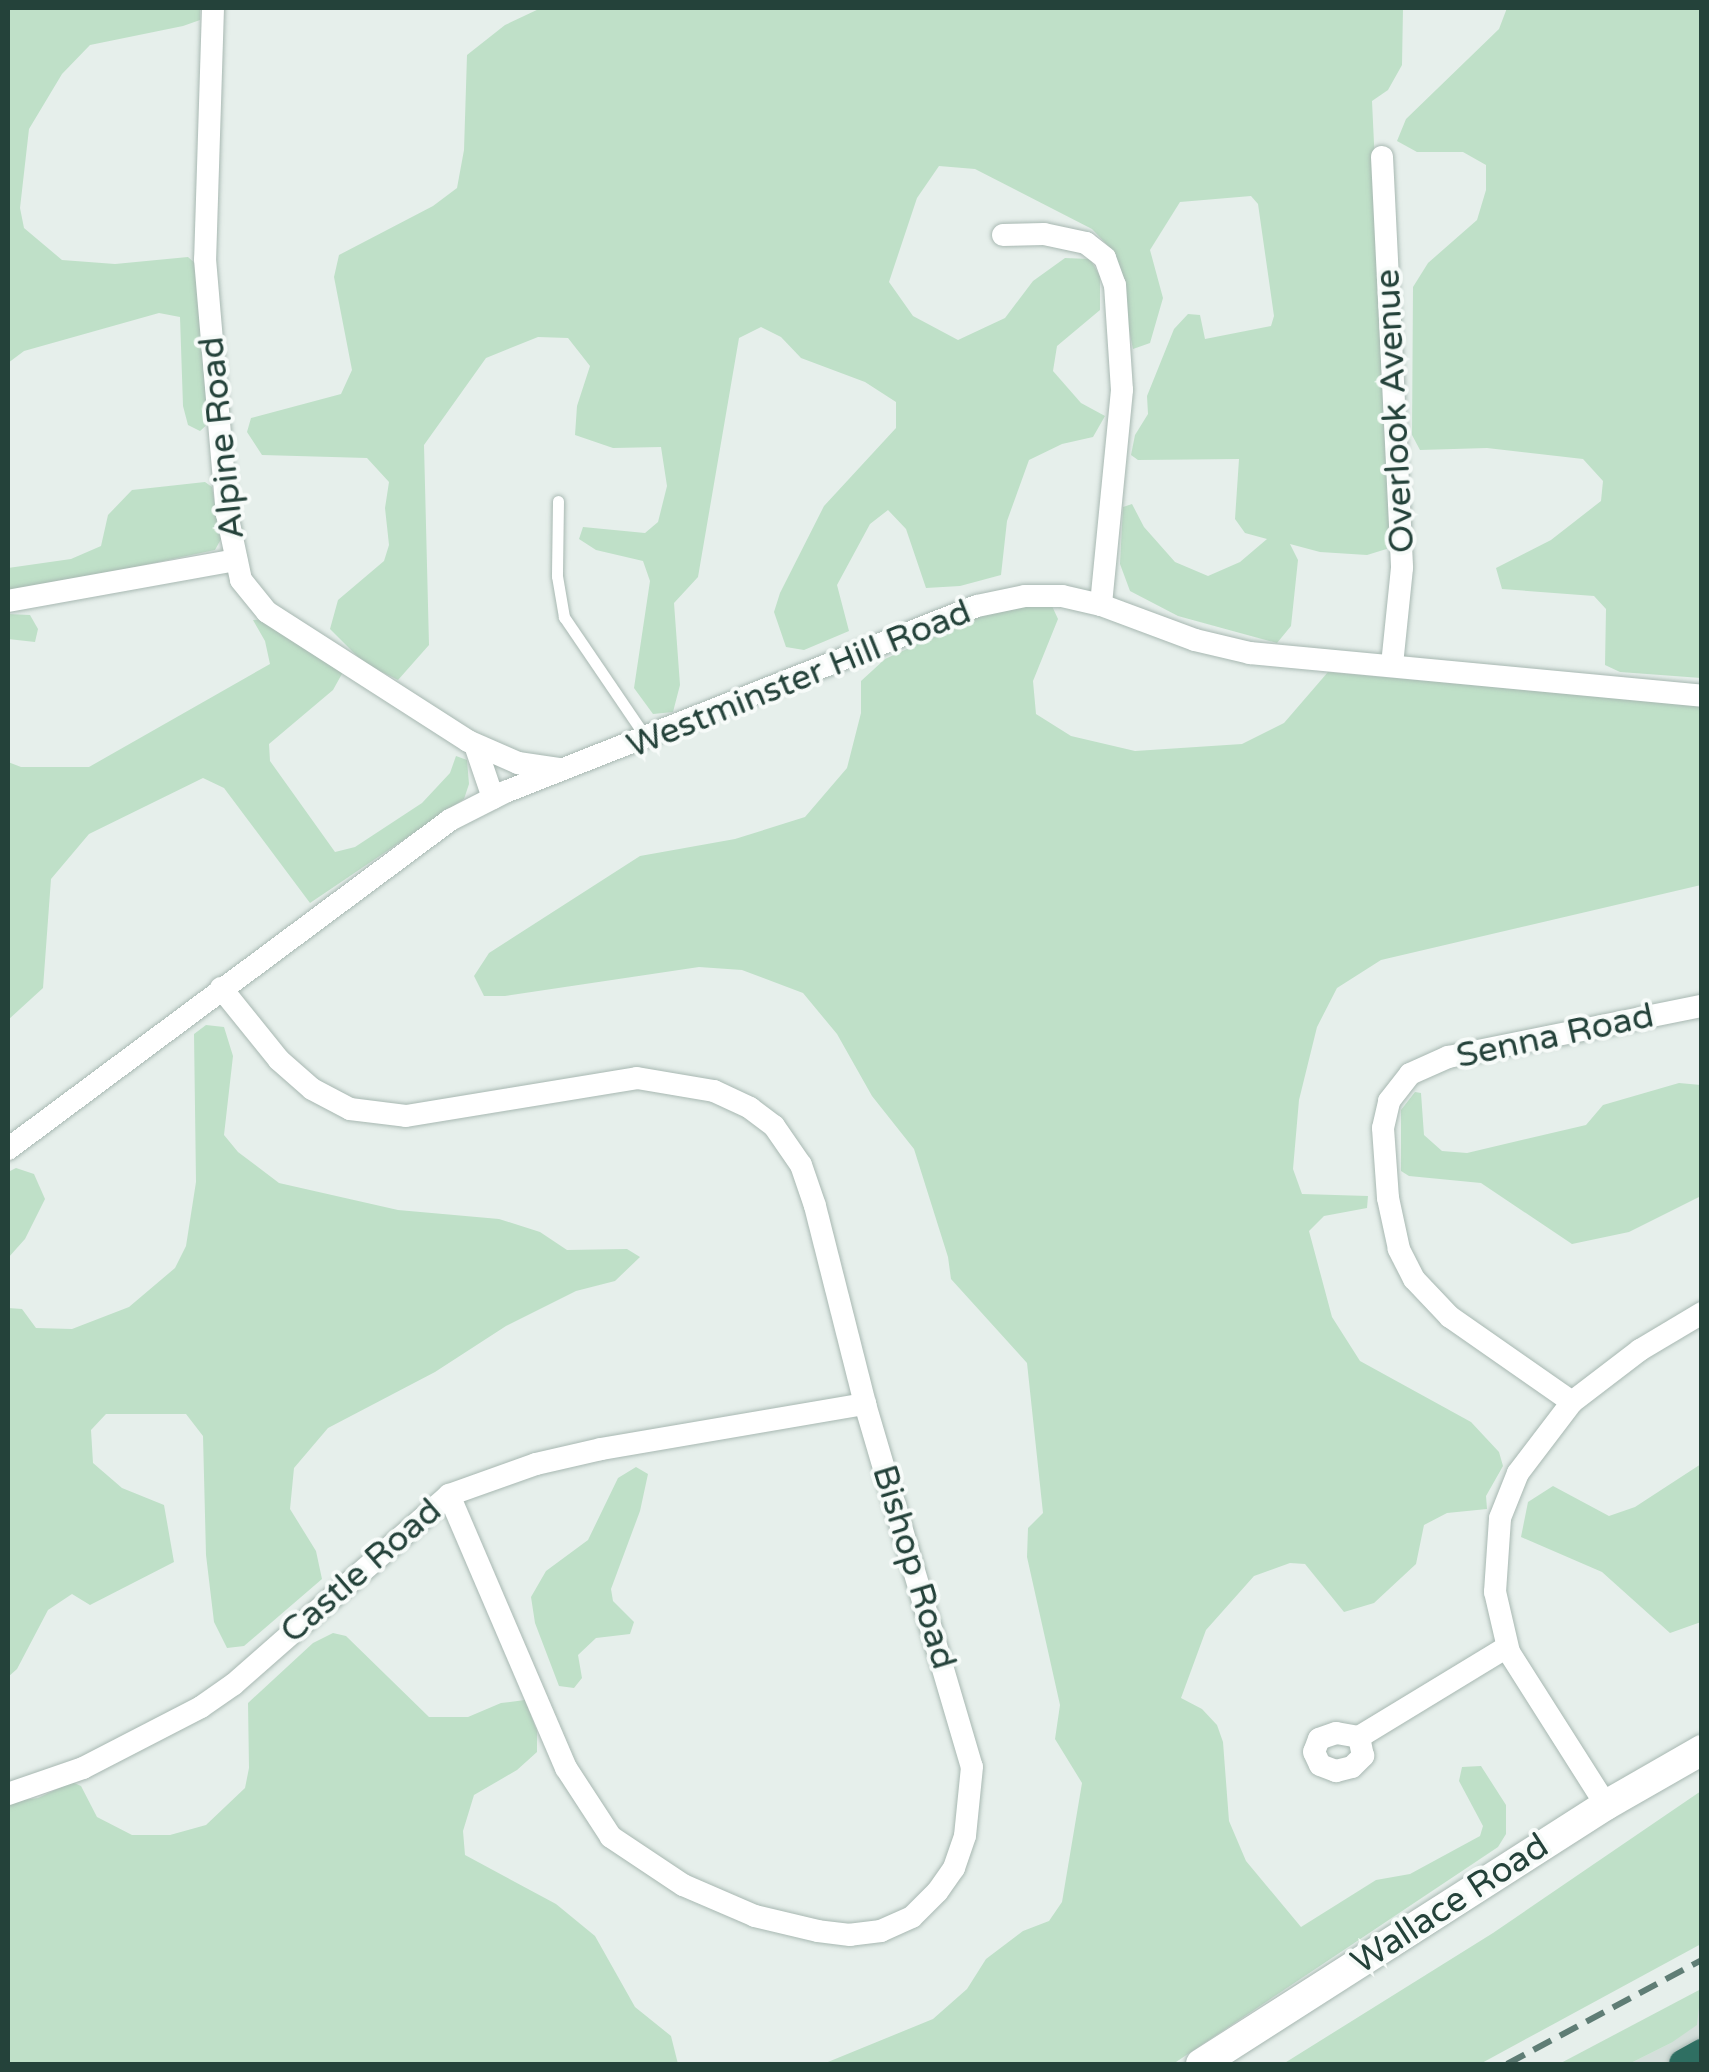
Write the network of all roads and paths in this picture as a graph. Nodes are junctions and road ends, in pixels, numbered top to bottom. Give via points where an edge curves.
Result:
1 (214, 8) edge
2 (1382, 157) dead end
3 (1002, 235) dead end
4 (558, 501) dead end
5 (236, 560) junction
6 (8, 601) edge
7 (1101, 604) junction
8 (1392, 665) junction
9 (1702, 696) edge
10 (647, 739) junction
11 (476, 744) junction
12 (568, 769) junction
13 (493, 798) junction
14 (220, 988) junction
15 (1702, 1006) edge
16 (8, 1150) edge
17 (1702, 1313) edge
18 (1572, 1402) junction
19 (865, 1404) junction
20 (449, 1494) junction
21 (1507, 1647) junction
22 (1359, 1736) dead end
23 (1702, 1750) edge
24 (8, 1794) edge
25 (1606, 1805) junction
26 (1702, 2054) edge
27 (1202, 2064) edge
28 (1684, 2064) edge

1 - 5 street, Alpine Road via 205,259
2 - 8 street, Overlook Avenue via 1402,568
3 - 7 street via 1086,243 1105,258 1115,285 1122,390
4 - 10 lane via 564,616
5 - 6 street
5 - 11 street, Alpine Road via 248,592 268,612
7 - 8 street, Westminster Hill Road via 1209,645
7 - 10 street, Westminster Hill Road via 1047,595 977,606
8 - 9 street, Westminster Hill Road
10 - 12 street, Westminster Hill Road
11 - 12 street, Alpine Road via 528,765
11 - 13 street
12 - 13 street, Westminster Hill Road
13 - 14 street, Westminster Hill Road via 450,820
14 - 16 street, Westminster Hill Road
14 - 19 street, Bishop Road via 279,1060 312,1090 350,1109 406,1116 636,1078 714,1091 750,1108 774,1126 801,1165
15 - 18 street, Senna Road via 1448,1057 1403,1080 1385,1114 1388,1198 1414,1280 1450,1317
17 - 18 street
18 - 21 street via 1518,1473 1500,1518 1495,1592
19 - 20 street, Castle Road via 600,1449
19 - 20 street, Bishop Road via 972,1767 954,1868 912,1916 881,1930 818,1931 755,1916 683,1884 611,1837 566,1768
20 - 24 street, Castle Road via 212,1699 83,1768
21 - 22 street
21 - 25 street
23 - 25 street, Wallace Road
25 - 27 street, Wallace Road
26 - 28 highway

